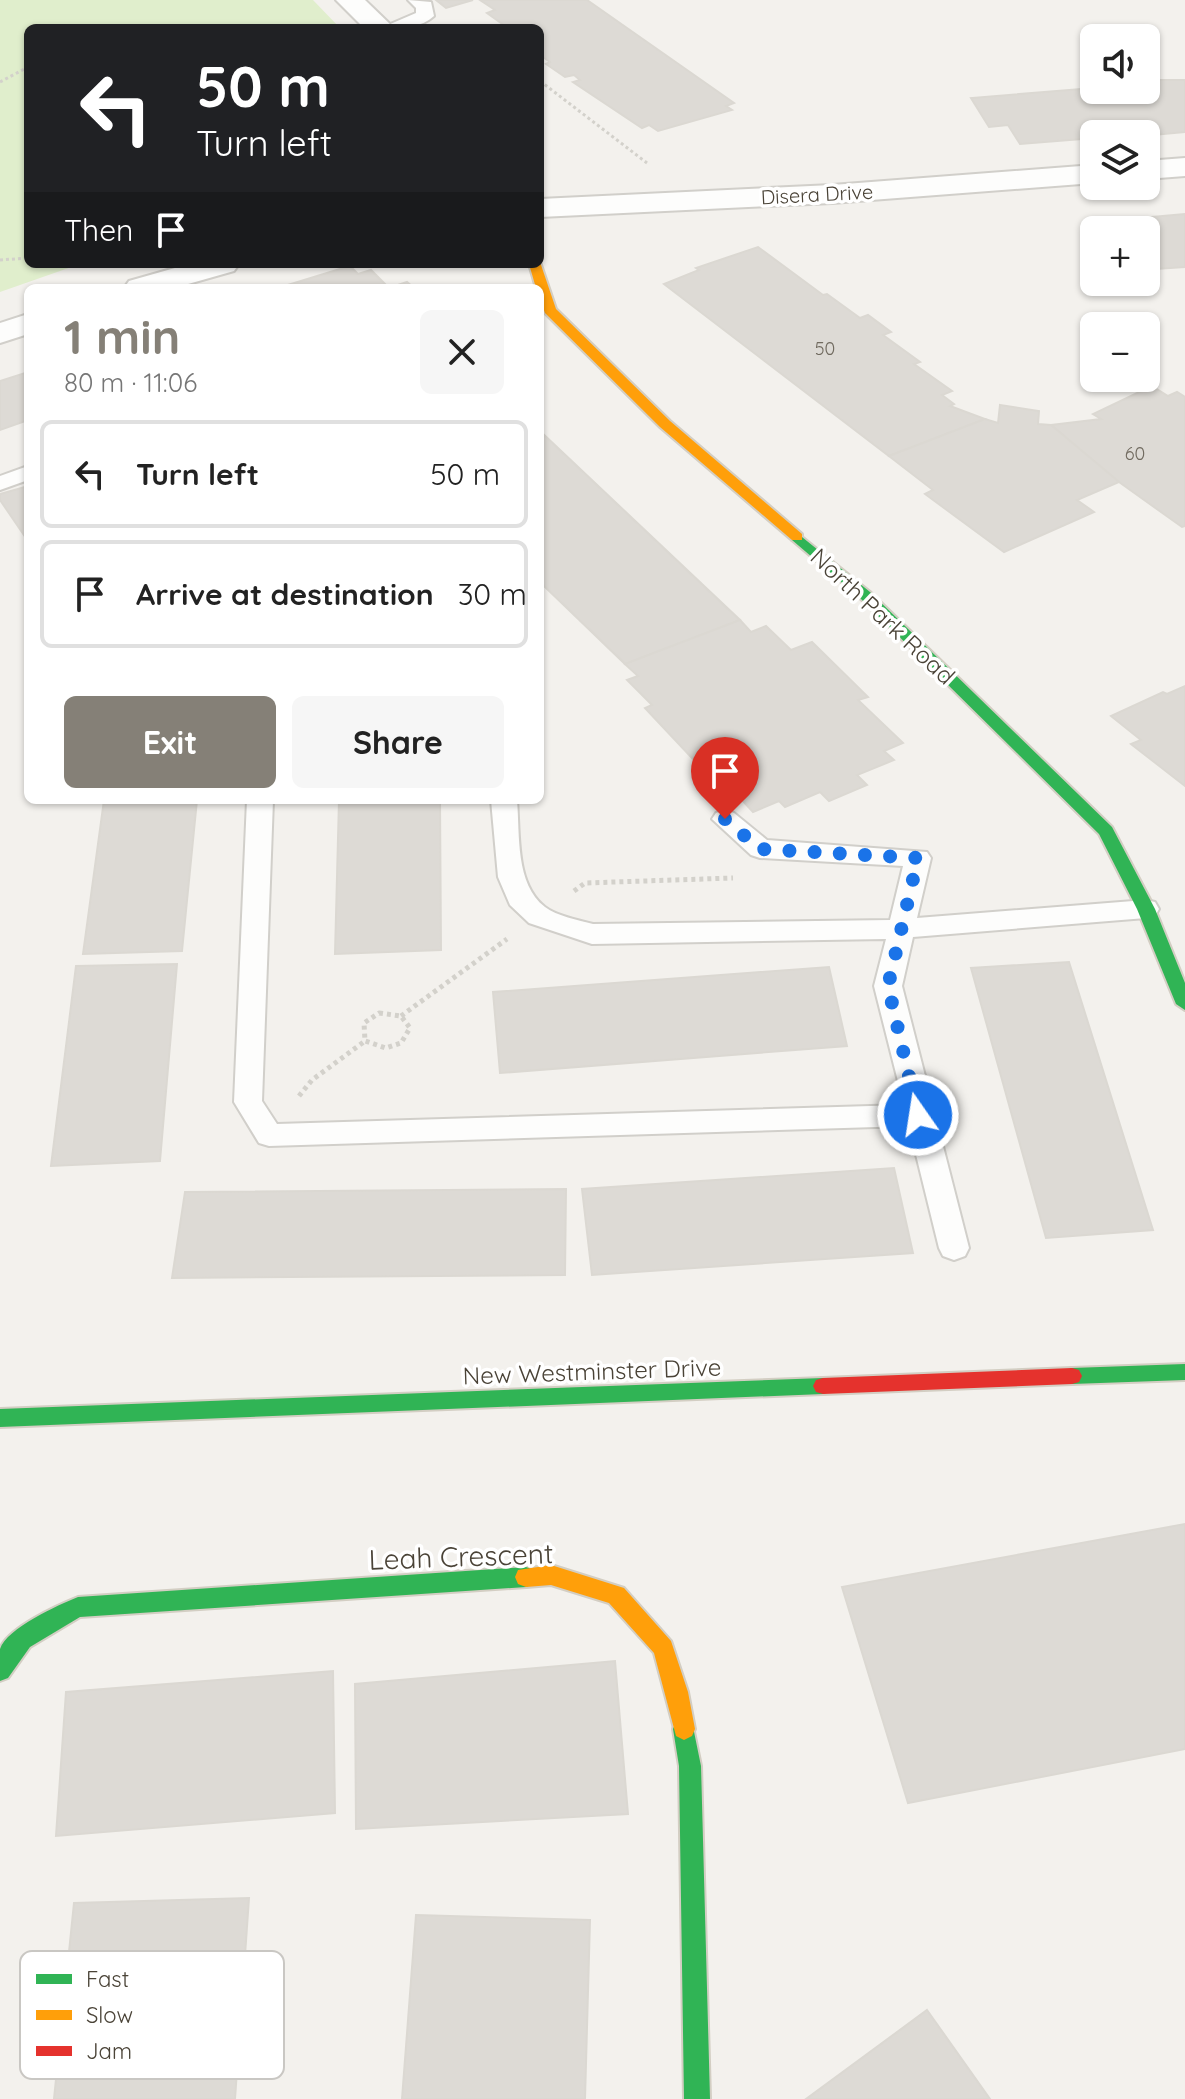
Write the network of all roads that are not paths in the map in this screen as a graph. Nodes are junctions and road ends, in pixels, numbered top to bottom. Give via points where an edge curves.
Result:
1 (349, 0) edge
2 (416, 0) edge
3 (376, 24) edge
4 (402, 24) edge
5 (1185, 167) edge
6 (1160, 169) edge
7 (1080, 175) edge
8 (544, 208) edge
9 (209, 268) edge
10 (154, 284) edge
11 (544, 292) edge
12 (24, 325) edge
13 (0, 333) edge
14 (24, 474) edge
15 (0, 483) edge
16 (260, 804) edge
17 (504, 804) edge
18 (725, 819) dead end
19 (1146, 909) junction
20 (900, 929) junction
21 (1185, 1004) edge
22 (918, 1115) junction
23 (954, 1248) dead end
24 (1185, 1372) edge
25 (0, 1418) edge
26 (0, 1671) edge
27 (697, 2099) edge

1 - 3 street
2 - 4 lane via 425,6 425,16
5 - 6 street
7 - 8 street, Disera Drive
9 - 10 street
11 - 19 street, North Park Road via 550,310 665,424 865,595 1106,831
12 - 13 street
14 - 15 lane
16 - 22 lane via 248,1102 269,1135
17 - 20 lane via 511,877 519,898 538,916 592,934
18 - 20 lane via 760,849 918,858
19 - 20 lane
19 - 21 street, North Park Road
20 - 22 lane via 888,986
22 - 23 lane
24 - 25 street, New Westminster Drive
26 - 27 street, Leah Crescent via 3,1660 40,1624 78,1607 551,1575 616,1595 663,1648 690,1766

